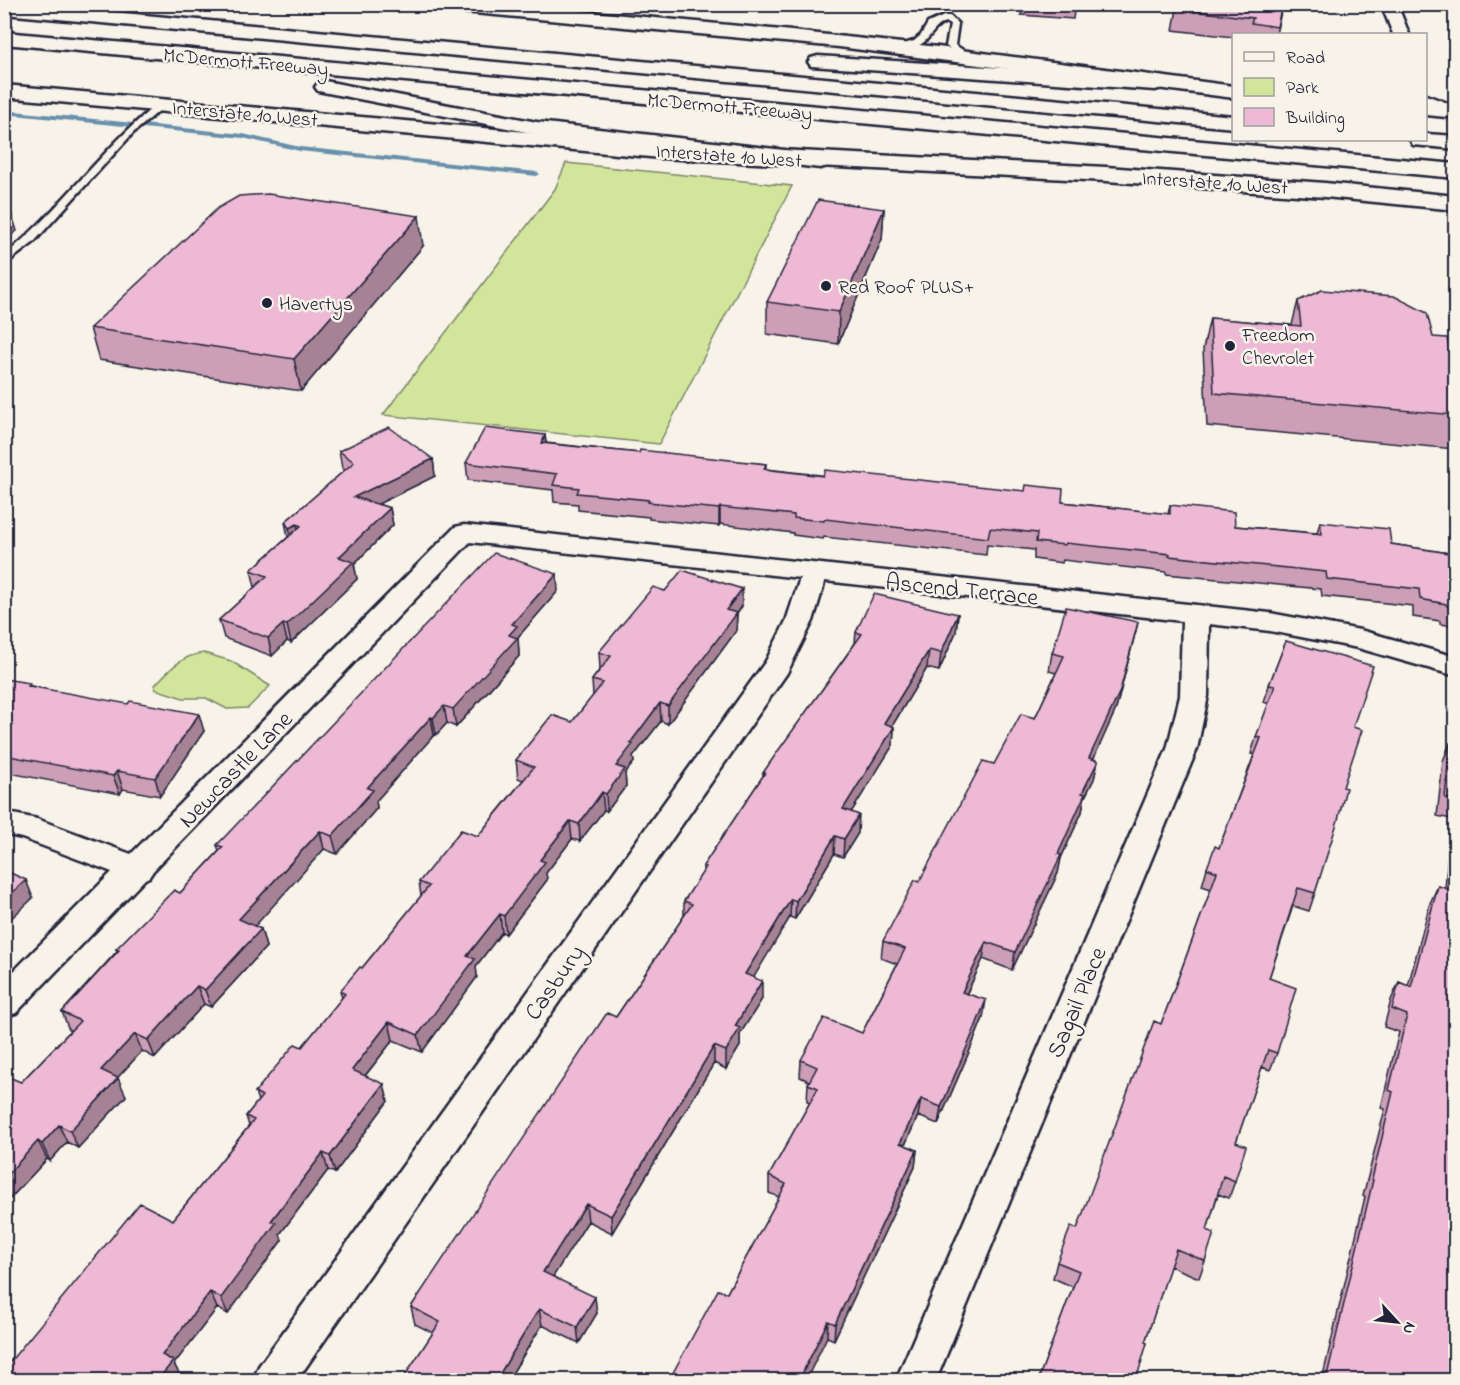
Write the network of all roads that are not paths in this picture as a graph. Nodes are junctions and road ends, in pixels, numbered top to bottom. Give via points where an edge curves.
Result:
1 (441, 4) edge
2 (525, 4) edge
3 (1389, 4) edge
4 (4, 8) edge
5 (504, 10) junction
6 (560, 10) edge
7 (227, 28) junction
8 (1401, 33) edge
9 (4, 38) edge
10 (4, 46) edge
11 (895, 48) junction
12 (966, 56) junction
13 (755, 59) dead end
14 (802, 61) dead end
15 (1155, 84) junction
16 (4, 91) edge
17 (1232, 92) edge
18 (1427, 101) edge
19 (160, 105) junction
20 (1427, 109) edge
21 (1453, 112) edge
22 (1232, 122) edge
23 (1427, 141) edge
24 (1455, 143) edge
25 (820, 161) junction
26 (1455, 171) edge
27 (1455, 202) edge
28 (4, 262) edge
29 (464, 533) joint
30 (814, 573) junction
31 (1196, 614) junction
32 (1455, 667) edge
33 (4, 823) edge
34 (138, 869) junction
35 (4, 1003) edge
36 (273, 1380) edge
37 (916, 1380) edge

1 - 5 main road
2 - 5 lane
3 - 8 street
4 - 7 main road, McDermott Freeway
5 - 6 main road
6 - 11 main road
7 - 13 main road
7 - 22 main road, McDermott Freeway
9 - 26 main road, McDermott Freeway
10 - 25 main road via 220,70 537,128
11 - 12 main road
11 - 12 lane via 924,39 931,25 948,15 954,24 950,46
12 - 15 main road
14 - 15 main road
15 - 17 main road
16 - 19 main road, Interstate 10 West
18 - 21 street
19 - 25 main road, Interstate 10 West via 661,151
19 - 28 lane
20 - 21 main road
23 - 24 main road
25 - 27 main road, Interstate 10 West via 1117,175
29 - 30 street, Ascend Terrace
29 - 34 street, Newcastle Lane
30 - 31 street, Ascend Terrace
30 - 36 street, Casbury via 796,633 777,666
31 - 32 street, Ascend Terrace via 1339,634
31 - 37 street, Sagail Place via 1194,696 1182,749
33 - 34 street via 26,827
34 - 35 street, Newcastle Lane

